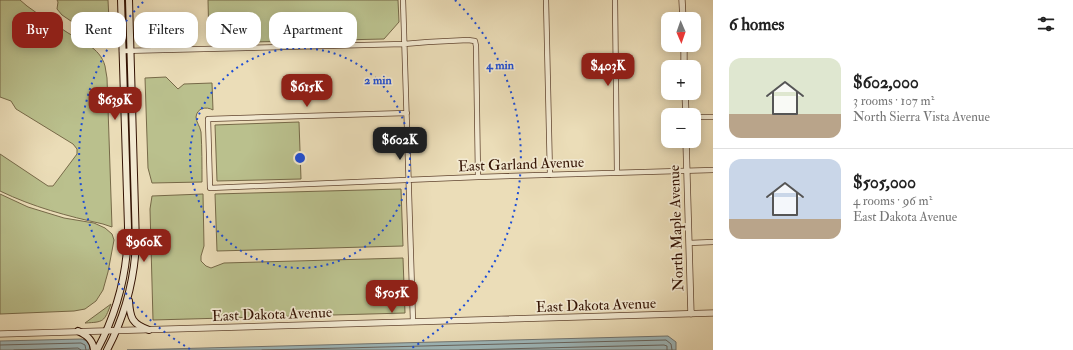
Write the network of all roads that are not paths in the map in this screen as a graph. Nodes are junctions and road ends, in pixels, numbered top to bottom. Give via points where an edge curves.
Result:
1 (121, 0) edge
2 (129, 0) edge
3 (403, 0) edge
4 (546, 0) edge
5 (615, 0) edge
6 (682, 0) edge
7 (683, 12) edge
8 (404, 44) junction
9 (122, 51) junction
10 (131, 51) junction
11 (407, 113) junction
12 (713, 117) edge
13 (701, 118) edge
14 (686, 148) edge
15 (713, 170) edge
16 (686, 171) junction
17 (617, 173) junction
18 (550, 175) junction
19 (478, 177) junction
20 (409, 181) junction
21 (135, 190) junction
22 (127, 191) junction
23 (713, 242) edge
24 (689, 243) junction
25 (128, 297) junction
26 (713, 313) edge
27 (691, 314) junction
28 (413, 322) junction
29 (116, 330) junction
30 (149, 330) junction
31 (78, 331) junction
32 (107, 331) junction
33 (0, 334) edge
34 (94, 350) edge
35 (97, 350) edge
36 (107, 350) edge

1 - 9 main road
2 - 10 main road
3 - 8 street
4 - 18 street
5 - 17 street
6 - 7 street
8 - 10 street
8 - 11 street
8 - 19 street via 475,41
9 - 10 street
9 - 22 main road
10 - 21 main road
11 - 20 street
11 - 20 street, East Garland Avenue via 208,119 210,188
12 - 13 street
14 - 16 street, North Maple Avenue
15 - 16 street, East Garland Avenue
16 - 17 street, East Garland Avenue
16 - 24 street, North Maple Avenue
17 - 18 street, East Garland Avenue
18 - 19 street, East Garland Avenue
19 - 20 street, East Garland Avenue
20 - 28 street
21 - 22 main road
21 - 25 main road via 136,244
22 - 32 main road via 126,264 118,301
23 - 24 street
24 - 27 street, North Maple Avenue
25 - 29 main road
25 - 30 main road via 133,320
26 - 27 street, East Dakota Avenue
27 - 28 street, East Dakota Avenue
28 - 30 street, East Dakota Avenue
29 - 30 street, East Dakota Avenue
29 - 32 street, East Dakota Avenue
29 - 36 main road
31 - 32 street, East Dakota Avenue
31 - 33 street, East Dakota Avenue
31 - 34 main road via 88,337
32 - 35 main road

